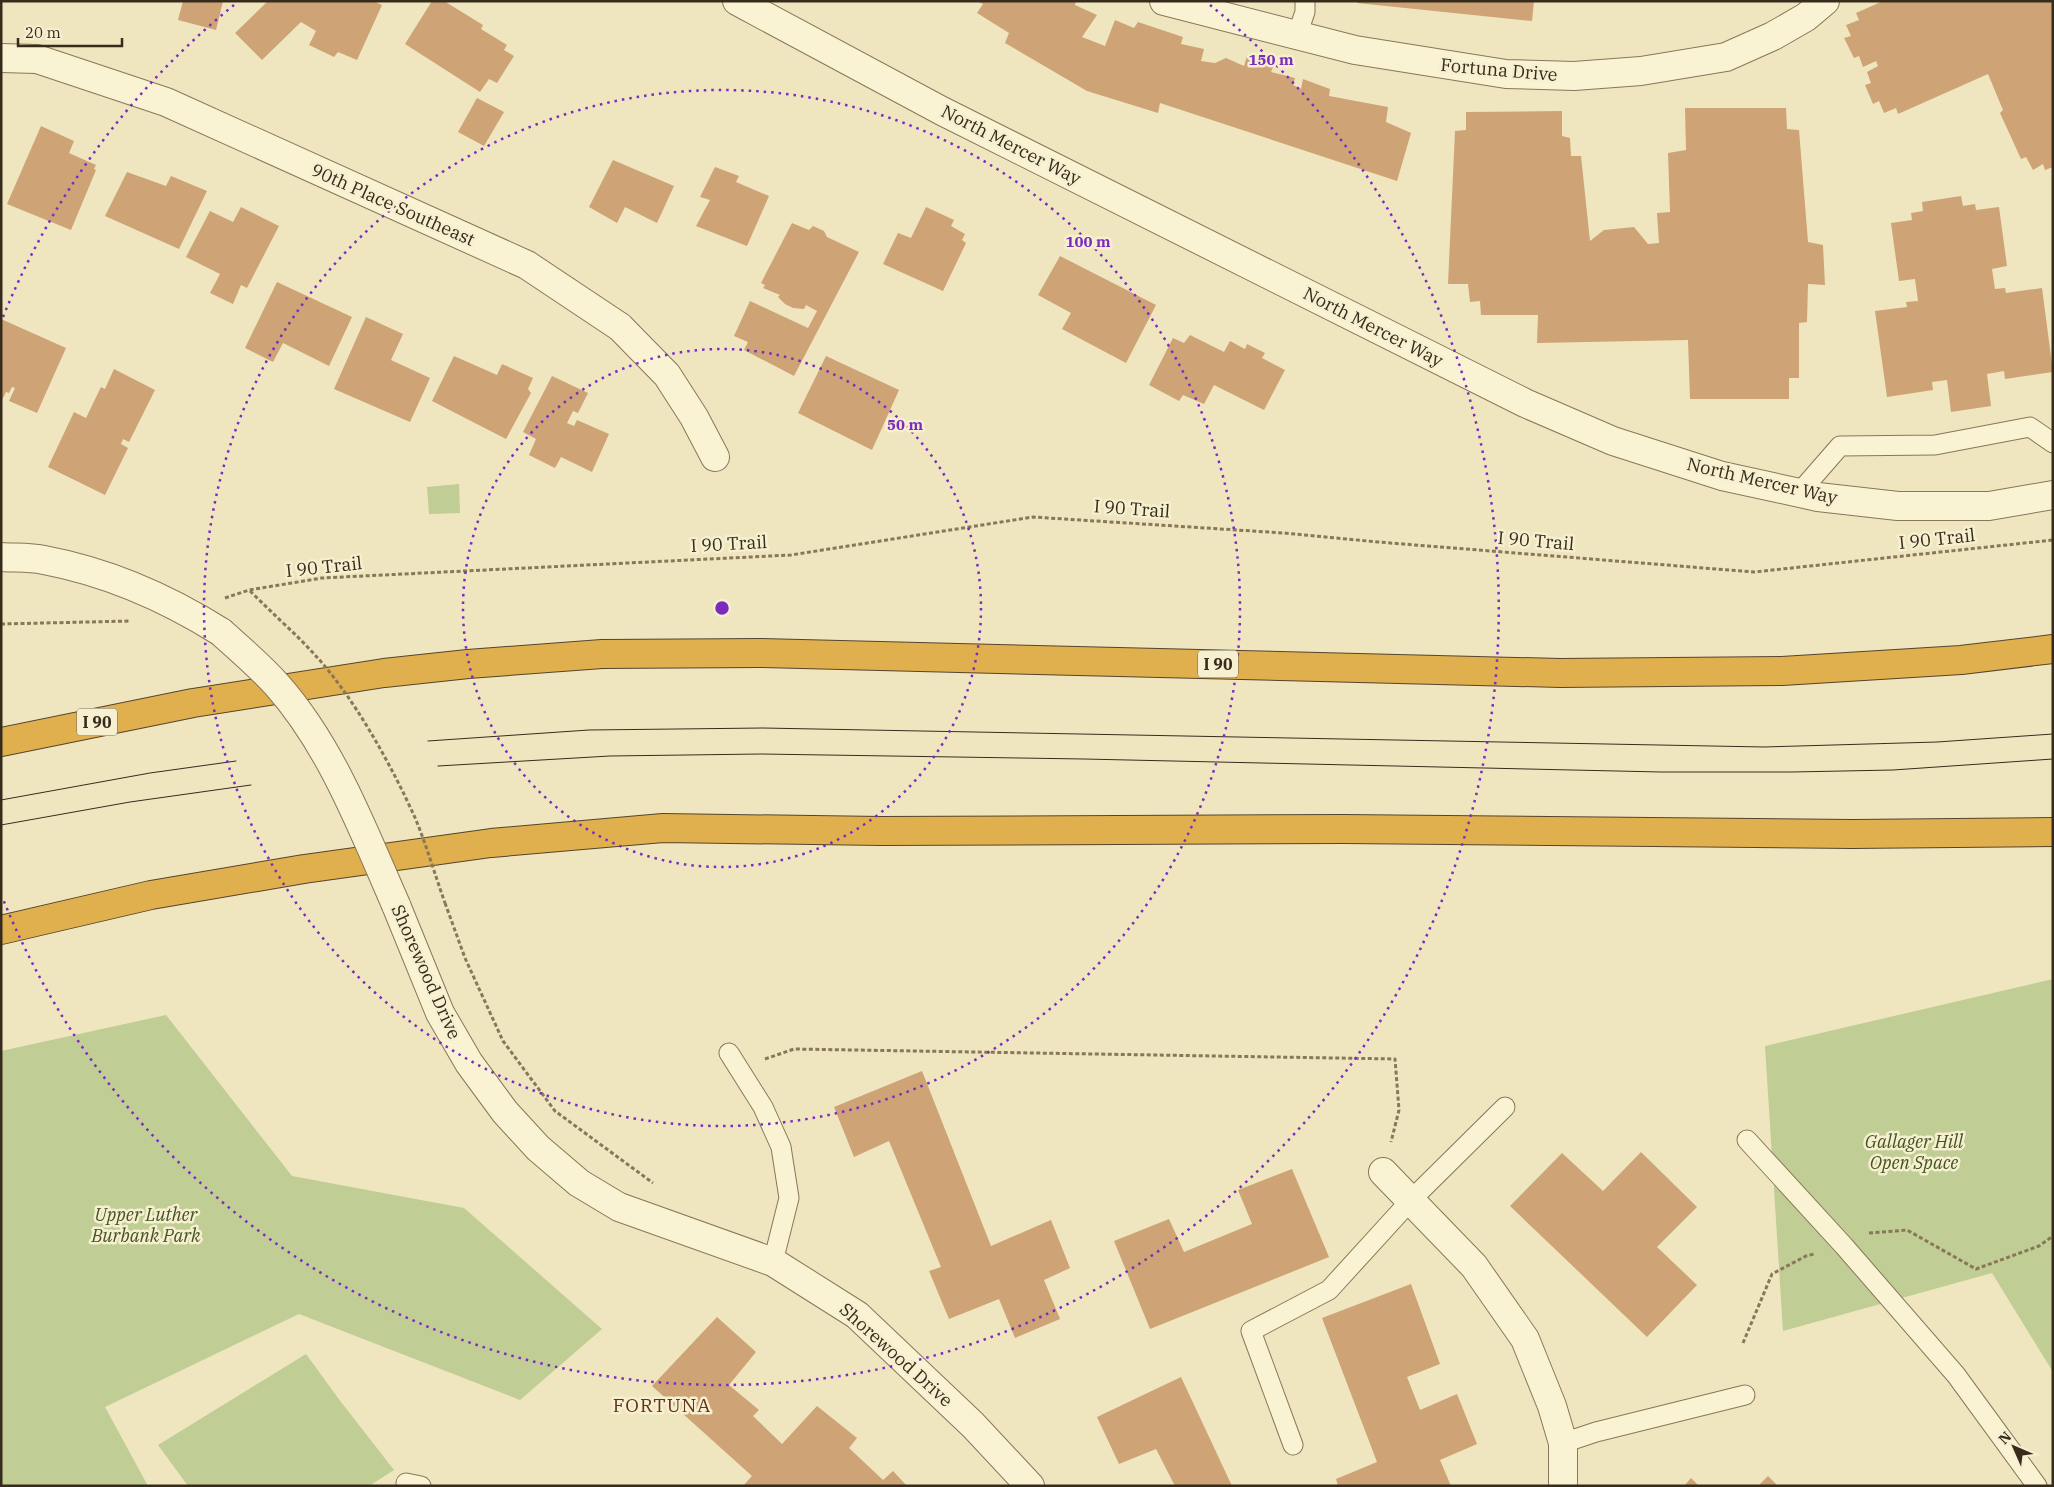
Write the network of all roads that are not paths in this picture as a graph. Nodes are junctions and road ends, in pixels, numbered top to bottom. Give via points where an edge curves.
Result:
1 (737, 1) edge
2 (1306, 1) edge
3 (1825, 1) edge
4 (1165, 2) edge
5 (1298, 35) junction
6 (1, 58) edge
7 (2053, 443) edge
8 (715, 457) dead end
9 (1799, 493) junction
10 (2053, 495) edge
11 (1, 557) edge
12 (2053, 649) edge
13 (1, 742) edge
14 (2053, 832) edge
15 (1, 930) edge
16 (734, 1061) road end
17 (1504, 1107) dead end
18 (1748, 1140) dead end
19 (1383, 1172) road end
20 (1411, 1200) junction
21 (773, 1262) junction
22 (1745, 1395) dead end
23 (1563, 1443) junction
24 (1293, 1445) dead end
25 (1022, 1483) edge
26 (1563, 1486) edge
27 (2037, 1486) edge

1 - 9 street, North Mercer Way via 942,111 1525,403 1613,441 1722,476
2 - 5 lane
3 - 5 street, Fortuna Drive via 1806,17 1773,36 1726,57 1641,71 1574,76 1506,74 1424,62 1355,50
4 - 5 street, Fortuna Drive
6 - 8 street, 90th Place Southeast via 37,59 166,102 527,265 620,327 667,375
7 - 9 lane via 2030,427 1935,445 1840,446
9 - 10 street, North Mercer Way via 1898,506 1989,506
11 - 21 street, Shorewood Drive, bridge via 42,560 129,583 187,610 221,632 277,685 305,722 346,793 440,1013 469,1063 505,1112 538,1148 578,1183 619,1207
12 - 13 highway, I 90 via 1961,660 1782,672 1560,673 760,653 602,654 384,673 193,703
14 - 15 highway via 1852,834 663,828 491,843 304,870 151,895
16 - 21 lane via 763,1106 781,1147 789,1198
17 - 20 lane
18 - 27 lane via 1956,1375
19 - 20 street
20 - 23 street via 1474,1266 1525,1339
20 - 24 lane via 1329,1290 1251,1331
21 - 25 street, Shorewood Drive via 857,1315 944,1397
22 - 23 lane
23 - 26 street

